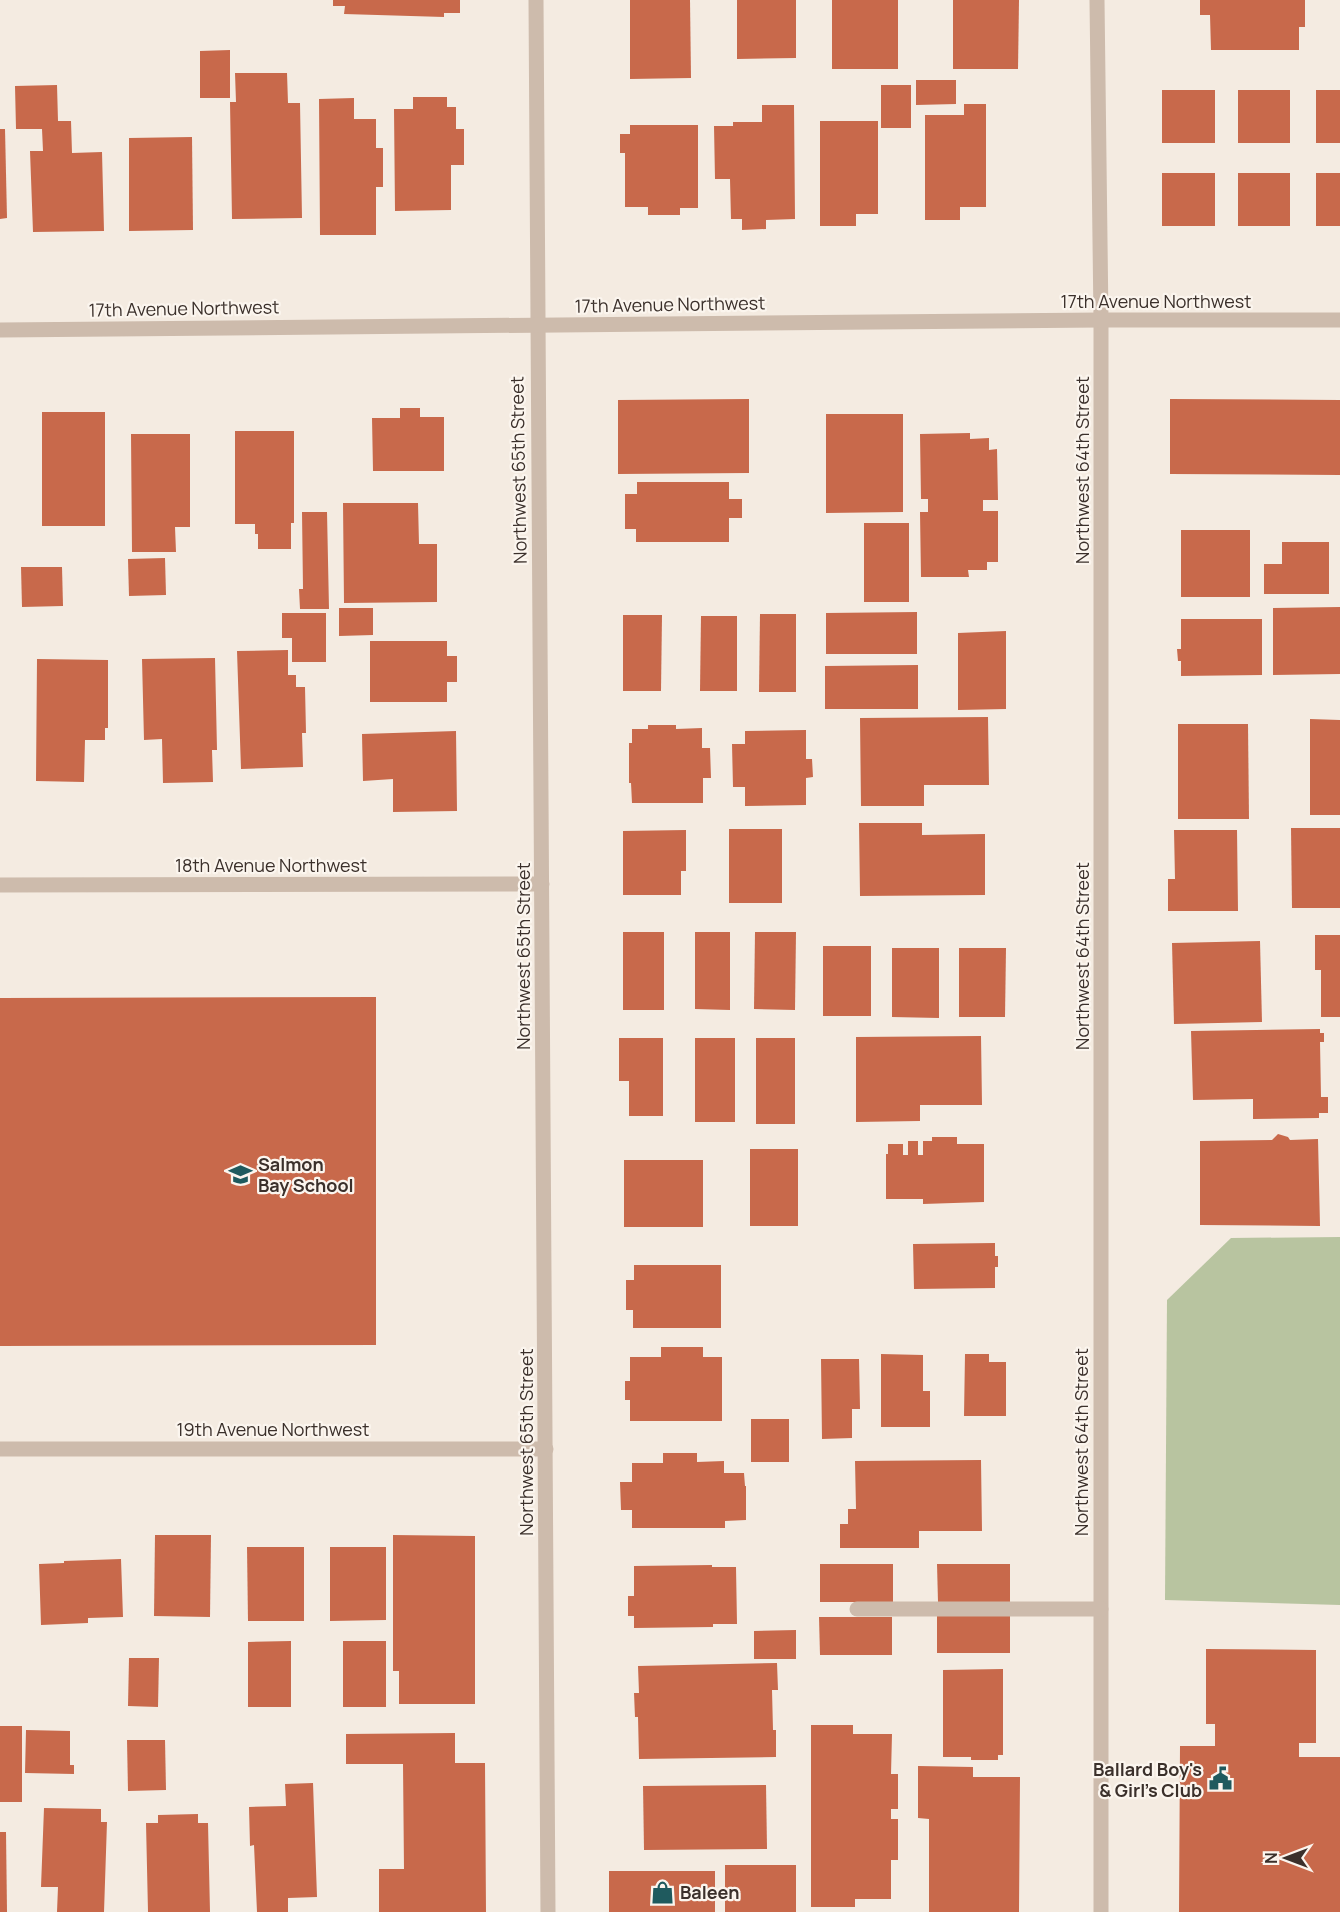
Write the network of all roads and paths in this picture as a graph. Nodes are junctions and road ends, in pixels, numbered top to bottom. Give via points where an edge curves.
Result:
1 (536, 0) edge
2 (1097, 0) edge
3 (1101, 320) junction
4 (1340, 320) edge
5 (537, 325) junction
6 (0, 330) edge
7 (542, 884) junction
8 (0, 885) edge
9 (0, 1449) edge
10 (546, 1449) junction
11 (857, 1609) dead end
12 (1101, 1609) junction
13 (548, 1912) edge
14 (1101, 1912) edge

1 - 5 street, Northwest 65th Street
2 - 3 street, Northwest 64th Street
3 - 4 street, 17th Avenue Northwest
3 - 5 street, 17th Avenue Northwest
3 - 12 street, Northwest 64th Street
5 - 6 street, 17th Avenue Northwest
5 - 7 street, Northwest 65th Street
7 - 8 street, 18th Avenue Northwest
7 - 10 street, Northwest 65th Street
9 - 10 street, 19th Avenue Northwest
10 - 13 street, Northwest 65th Street
11 - 12 street
12 - 14 street, Northwest 64th Street

